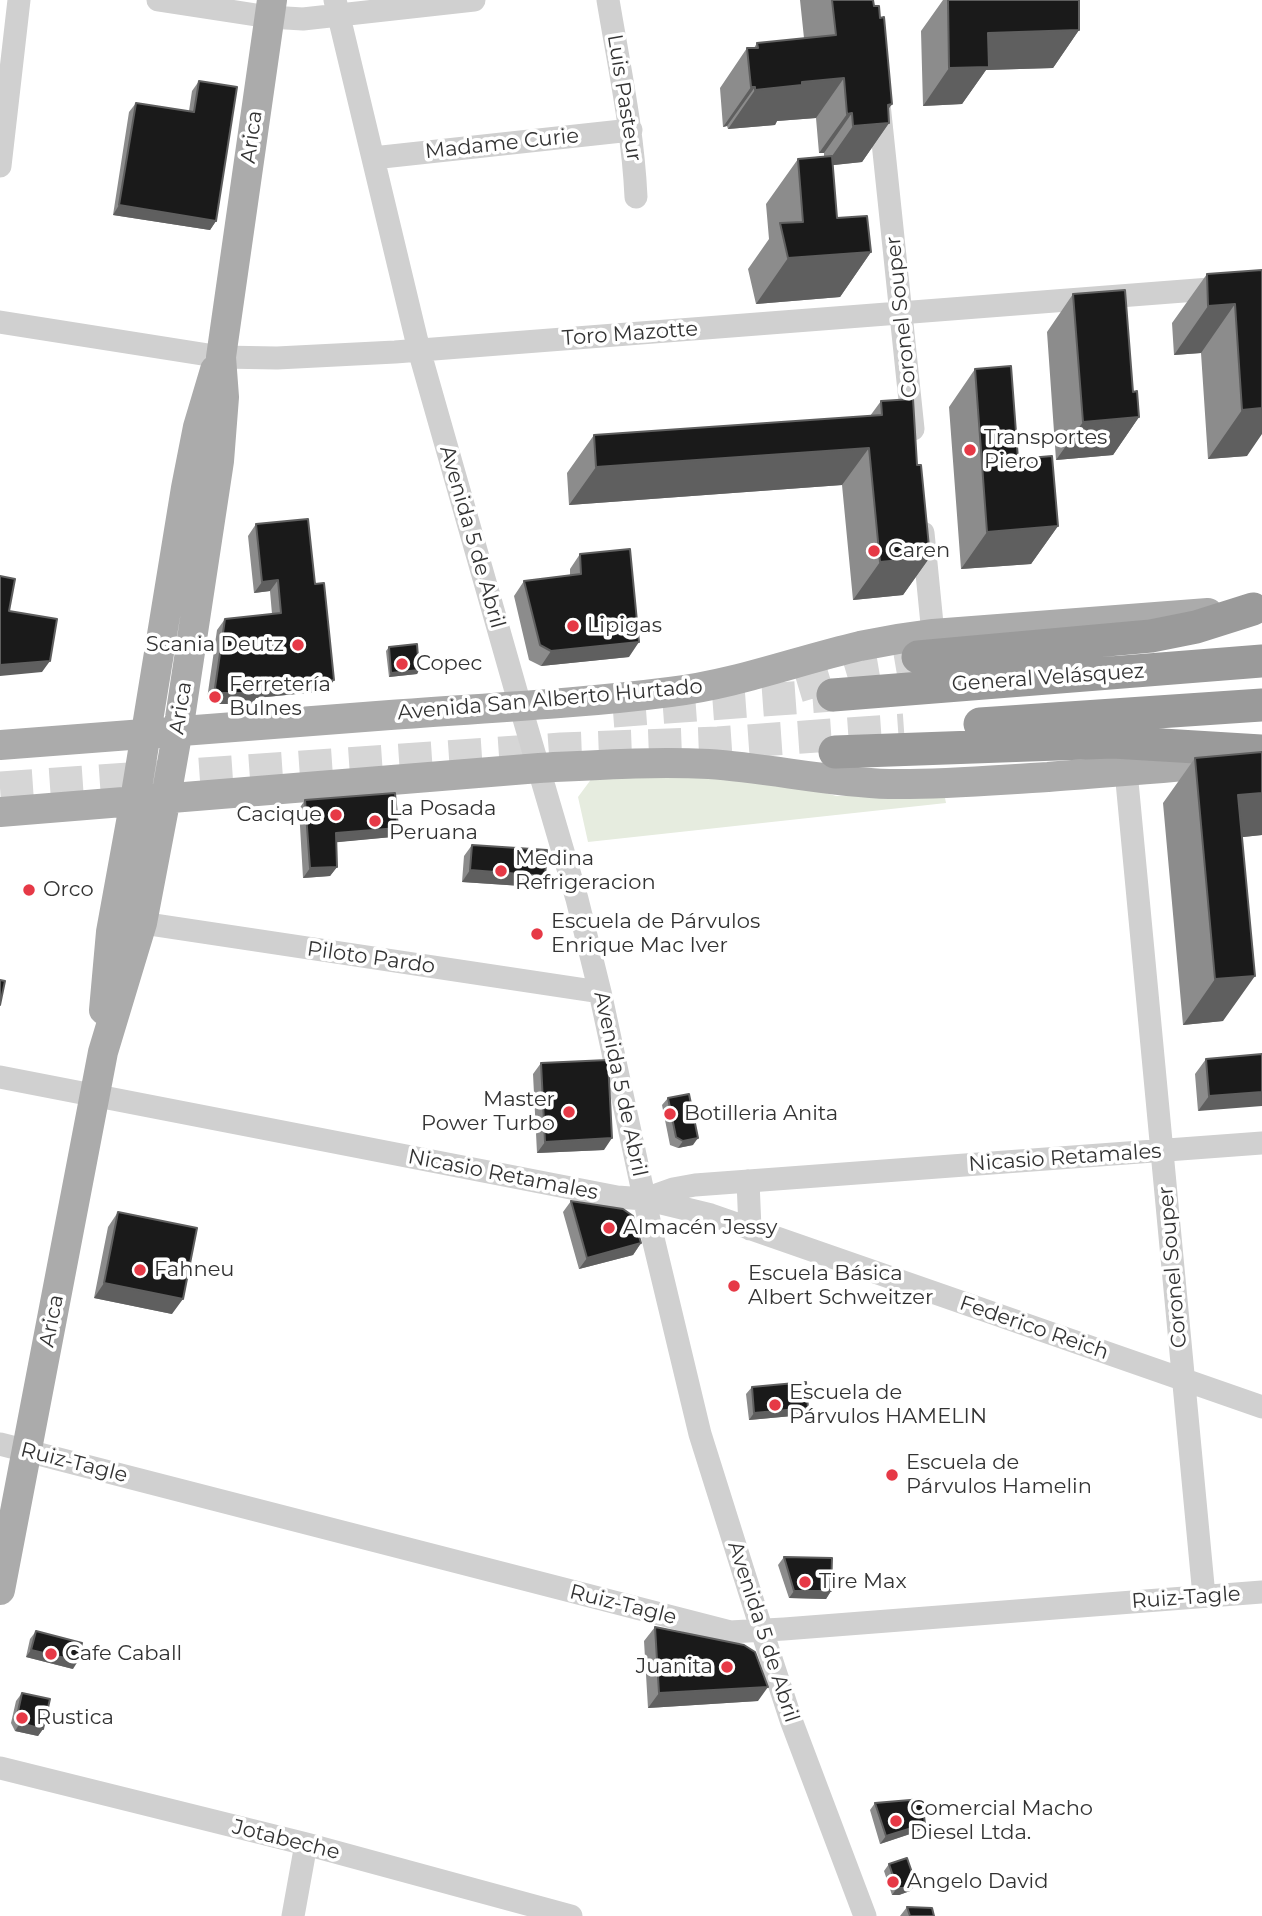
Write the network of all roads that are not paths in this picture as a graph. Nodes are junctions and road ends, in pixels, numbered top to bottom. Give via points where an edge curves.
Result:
1 (19, 0) edge
2 (158, 0) edge
3 (474, 0) edge
4 (608, 0) edge
5 (270, 8) edge
6 (337, 8) edge
7 (877, 82) edge
8 (631, 130) junction
9 (373, 158) junction
10 (0, 166) edge
11 (636, 197) dead end
12 (1262, 285) edge
13 (902, 312) junction
14 (0, 322) edge
15 (419, 350) junction
16 (221, 357) junction
17 (915, 446) edge
18 (921, 514) edge
19 (1257, 609) edge
20 (925, 645) junction
21 (1262, 661) edge
22 (833, 695) tunnel mouth
23 (520, 705) junction
24 (1262, 705) edge
25 (178, 730) junction
26 (904, 730) tunnel mouth
27 (146, 733) junction
28 (0, 746) edge
29 (1262, 751) edge
30 (835, 752) dead end
31 (1262, 758) edge
32 (539, 768) junction
33 (1126, 771) junction
34 (166, 797) junction
35 (135, 800) junction
36 (0, 812) edge
37 (142, 923) junction
38 (600, 992) junction
39 (103, 1052) junction
40 (0, 1077) edge
41 (96, 1095) junction
42 (1262, 1143) edge
43 (1162, 1151) junction
44 (748, 1181) junction
45 (645, 1199) junction
46 (750, 1229) junction
47 (1183, 1380) junction
48 (1262, 1407) edge
49 (14, 1448) edge
50 (0, 1590) edge
51 (1262, 1592) edge
52 (1204, 1596) junction
53 (762, 1631) junction
54 (0, 1768) edge
55 (306, 1844) junction
56 (293, 1916) edge
57 (571, 1916) edge
58 (865, 1916) edge

1 - 10 street
2 - 5 street
3 - 6 street
4 - 8 street, Luis Pasteur
5 - 6 street via 303,19
5 - 16 main road, Arica
6 - 9 street, Avenida 5 de Abril
7 - 13 street, Coronel Souper
8 - 9 street, Madame Curie
8 - 11 street, Luis Pasteur
9 - 15 street, Avenida 5 de Abril
12 - 13 street, Toro Mazotte
13 - 15 street, Toro Mazotte
13 - 17 street, Coronel Souper
14 - 16 street, Toro Mazotte
15 - 16 street, Toro Mazotte
15 - 23 street, Avenida 5 de Abril
16 - 25 main road, Arica via 224,397 219,461
16 - 27 main road, Arica via 198,427
18 - 20 street
19 - 20 highway via 1151,636
20 - 23 main road, Avenida San Alberto Hurtado via 898,639 707,687
21 - 22 highway, General Velásquez
23 - 25 main road, Avenida San Alberto Hurtado
23 - 32 street, Avenida 5 de Abril
24 - 26 highway, General Velásquez
25 - 27 main road, Avenida San Alberto Hurtado
25 - 34 main road, Arica
27 - 28 main road, Avenida San Alberto Hurtado
27 - 35 main road, Arica
29 - 30 highway via 1093,742
31 - 33 main road
32 - 33 main road via 677,762 855,782 919,784
32 - 34 main road
32 - 38 street, Avenida 5 de Abril
33 - 43 street, Coronel Souper
34 - 35 main road
34 - 37 main road, Arica
35 - 36 main road
35 - 39 main road, Arica via 111,932
37 - 38 street, Piloto Pardo
37 - 39 main road, Arica
38 - 45 street, Avenida 5 de Abril
39 - 41 main road, Arica
40 - 41 street, Nicasio Retamales
41 - 45 street, Nicasio Retamales
41 - 49 main road, Arica
42 - 43 street, Nicasio Retamales
43 - 44 street, Nicasio Retamales
43 - 47 street, Coronel Souper
44 - 45 street, Nicasio Retamales via 682,1187
44 - 46 street
45 - 46 street, Federico Reich
45 - 53 street, Avenida 5 de Abril via 701,1434
46 - 47 street, Federico Reich
47 - 48 street, Federico Reich
47 - 52 street, Coronel Souper
49 - 50 main road, Arica
49 - 53 street, Ruiz-Tagle via 730,1632
51 - 52 street, Ruiz-Tagle
52 - 53 street, Ruiz-Tagle
53 - 58 street, Avenida 5 de Abril
54 - 55 street, Jotabeche
55 - 56 street
55 - 57 street, Jotabeche

